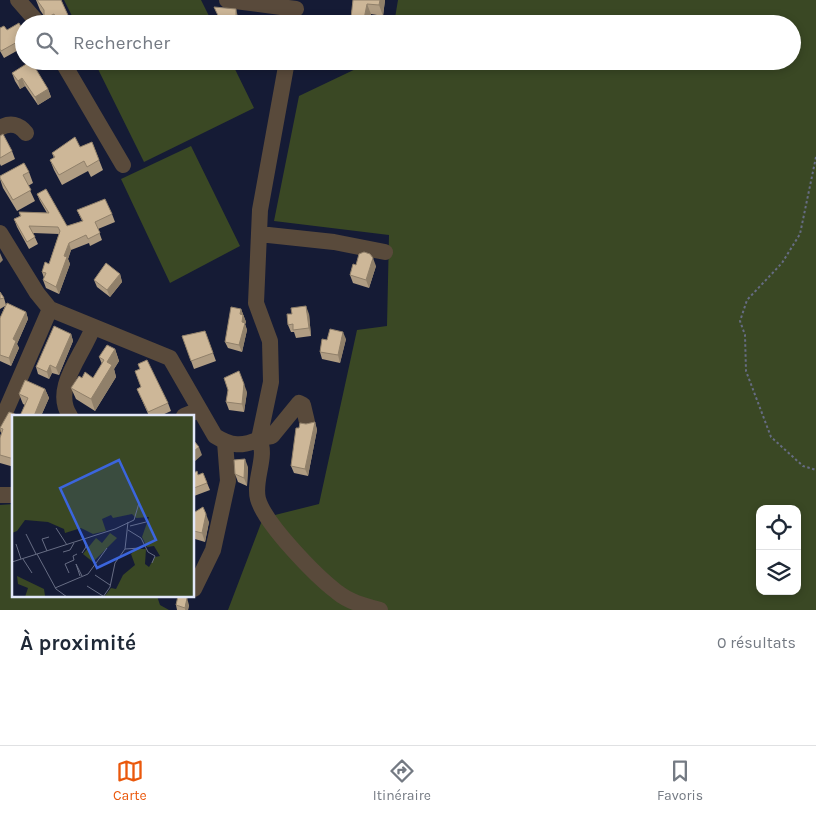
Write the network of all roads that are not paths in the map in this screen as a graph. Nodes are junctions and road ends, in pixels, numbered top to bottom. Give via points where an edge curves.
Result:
1 (18, 0) edge
2 (228, 0) edge
3 (295, 11) edge
4 (32, 15) edge
5 (67, 70) edge
6 (285, 70) edge
7 (0, 128) edge
8 (26, 133) dead end
9 (123, 165) dead end
10 (0, 233) edge
11 (259, 234) junction
12 (385, 252) dead end
13 (50, 309) junction
14 (93, 327) junction
15 (192, 413) edge
16 (69, 415) edge
17 (195, 416) edge
18 (307, 422) edge
19 (0, 424) edge
20 (260, 437) junction
21 (225, 442) junction
22 (195, 587) edge
23 (380, 610) edge

1 - 4 street
2 - 3 street
5 - 9 street
6 - 11 street via 260,210
7 - 8 street via 13,124
10 - 13 street
11 - 12 street via 334,242
11 - 20 street via 256,303 270,341 271,382
13 - 14 street
13 - 19 street
14 - 15 street via 170,358 190,389
14 - 16 street via 64,387
17 - 21 street
18 - 20 street via 303,406 299,403 272,436
20 - 21 street via 239,446
20 - 23 street via 258,498 269,521 337,592 356,603
21 - 22 street via 228,481 213,550

